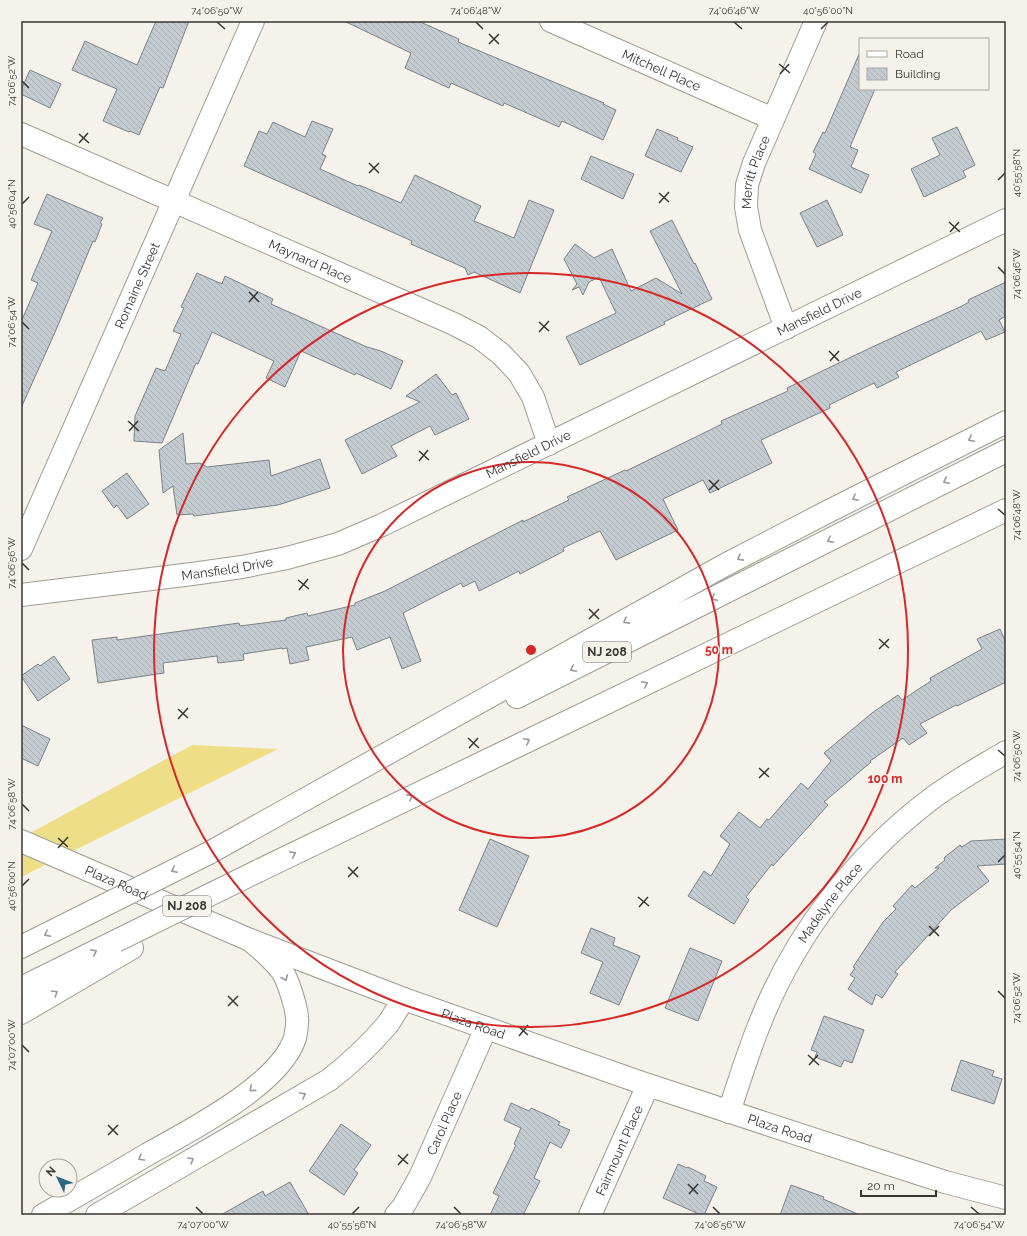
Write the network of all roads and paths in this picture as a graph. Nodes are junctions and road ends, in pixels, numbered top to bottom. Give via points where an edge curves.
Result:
1 (253, 21) edge
2 (551, 21) edge
3 (816, 21) edge
4 (773, 119) junction
5 (21, 134) edge
6 (174, 201) junction
7 (1006, 220) edge
8 (786, 328) junction
9 (1006, 422) edge
10 (549, 444) junction
11 (1006, 451) edge
12 (1006, 510) edge
13 (21, 549) edge
14 (21, 595) edge
15 (1006, 752) edge
16 (21, 841) edge
17 (209, 853) junction
18 (250, 940) junction
19 (124, 945) junction
20 (21, 946) edge
21 (21, 988) edge
22 (404, 999) junction
23 (21, 1013) edge
24 (486, 1028) junction
25 (648, 1085) junction
26 (729, 1112) junction
27 (1006, 1198) edge
28 (43, 1215) edge
29 (97, 1215) edge
30 (396, 1215) edge
31 (590, 1215) edge

1 - 6 main road, Romaine Street
2 - 4 main road, Mitchell Place
3 - 4 main road, Merritt Place
4 - 8 main road, Merritt Place via 747,185 746,207 752,236
5 - 6 main road, Maynard Place
6 - 10 main road, Maynard Place via 479,337 501,354 519,373 533,397
6 - 13 main road, Romaine Street
7 - 8 main road, Mansfield Drive
8 - 10 main road, Mansfield Drive
9 -> 17 main road via 723,566
10 - 14 main road, Mansfield Drive via 338,544 242,567
11 -> 17 main road, NJ 208
19 -> 12 main road, NJ 208, bridge via 258,871
15 - 26 main road, Madelyne Place via 932,798 896,828 863,860 831,898 805,934 780,978 760,1023
16 - 18 main road, Plaza Road
17 -> 20 main road, NJ 208, bridge
18 - 22 main road, Plaza Road
18 -> 28 main road via 283,972 290,990 297,1017 294,1038 284,1059 244,1096 214,1116
21 -> 19 main road, NJ 208
23 -> 19 main road
22 - 24 main road, Plaza Road
29 -> 22 main road via 329,1080 369,1046 388,1024
24 - 25 main road, Plaza Road
24 - 30 main road, Carol Place via 420,1177
25 - 26 main road, Plaza Road
25 - 31 main road, Fairmount Place
26 - 27 main road, Plaza Road via 946,1182

